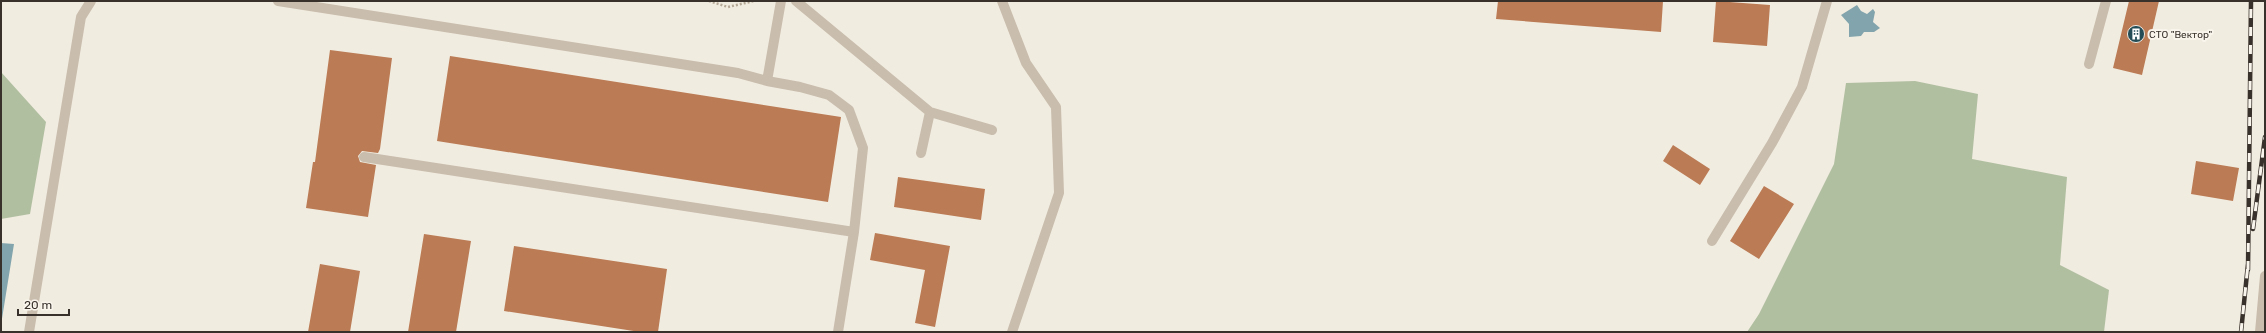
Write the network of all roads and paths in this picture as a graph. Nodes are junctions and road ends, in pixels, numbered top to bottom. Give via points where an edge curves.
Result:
1 (91, 1) edge
2 (278, 1) edge
3 (710, 1) edge
4 (754, 1) edge
5 (781, 1) edge
6 (796, 1) edge
7 (1002, 1) edge
8 (1827, 1) edge
9 (2106, 1) edge
10 (2089, 64) dead end
11 (767, 81) junction
12 (930, 112) junction
13 (992, 130) dead end
14 (921, 153) dead end
15 (364, 157) dead end
16 (854, 232) junction
17 (1712, 241) dead end
18 (2265, 276) edge
19 (29, 332) edge
20 (838, 332) edge
21 (1012, 332) edge
22 (2260, 332) edge

1 - 19 street via 81,18
2 - 11 street via 738,73
3 - 4 path via 728,7
5 - 11 street
6 - 12 street
7 - 21 street via 1026,63 1056,107 1059,193
8 - 17 street via 1802,87 1772,143
9 - 10 street
11 - 16 street via 829,95 849,110 863,148
12 - 13 street
12 - 14 street
15 - 16 street
16 - 20 street
18 - 22 street

